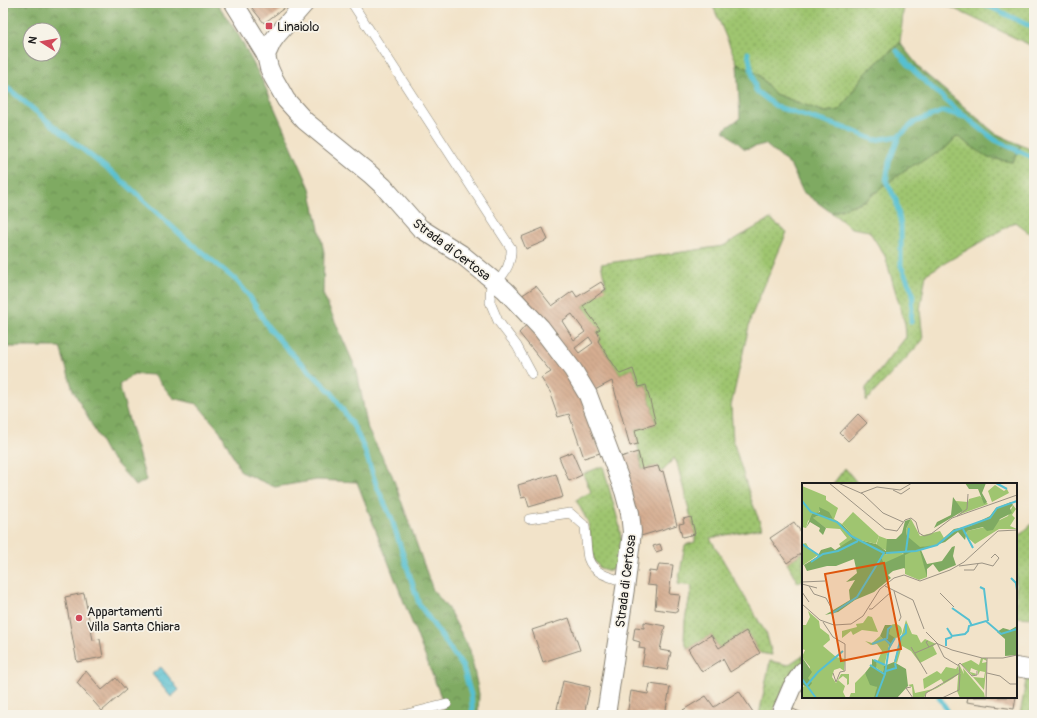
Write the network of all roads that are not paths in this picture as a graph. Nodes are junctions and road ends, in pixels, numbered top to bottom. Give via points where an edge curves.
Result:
1 (234, 3) edge
2 (305, 3) edge
3 (352, 3) edge
4 (266, 55) junction
5 (494, 281) junction
6 (532, 374) dead end
7 (528, 519) dead end
8 (626, 582) junction
9 (1017, 667) edge
10 (1034, 670) edge
11 (802, 672) edge
12 (447, 704) dead end
13 (403, 715) edge
14 (606, 715) edge
15 (780, 715) edge

1 - 4 street, Strada di Certosa
2 - 4 street via 277,34
3 - 5 lane via 511,248 510,261 502,276
4 - 5 street, Strada di Certosa via 273,77 286,100 299,115 383,186 420,228 461,254
5 - 6 lane via 490,302 498,321 517,346
5 - 8 street, Strada di Certosa via 541,328 573,370 588,395 630,513 632,532
7 - 8 lane via 570,513 585,526 588,559 597,570 608,577
8 - 14 street, Strada di Certosa
9 - 10 street
11 - 15 street via 792,687
12 - 13 lane

